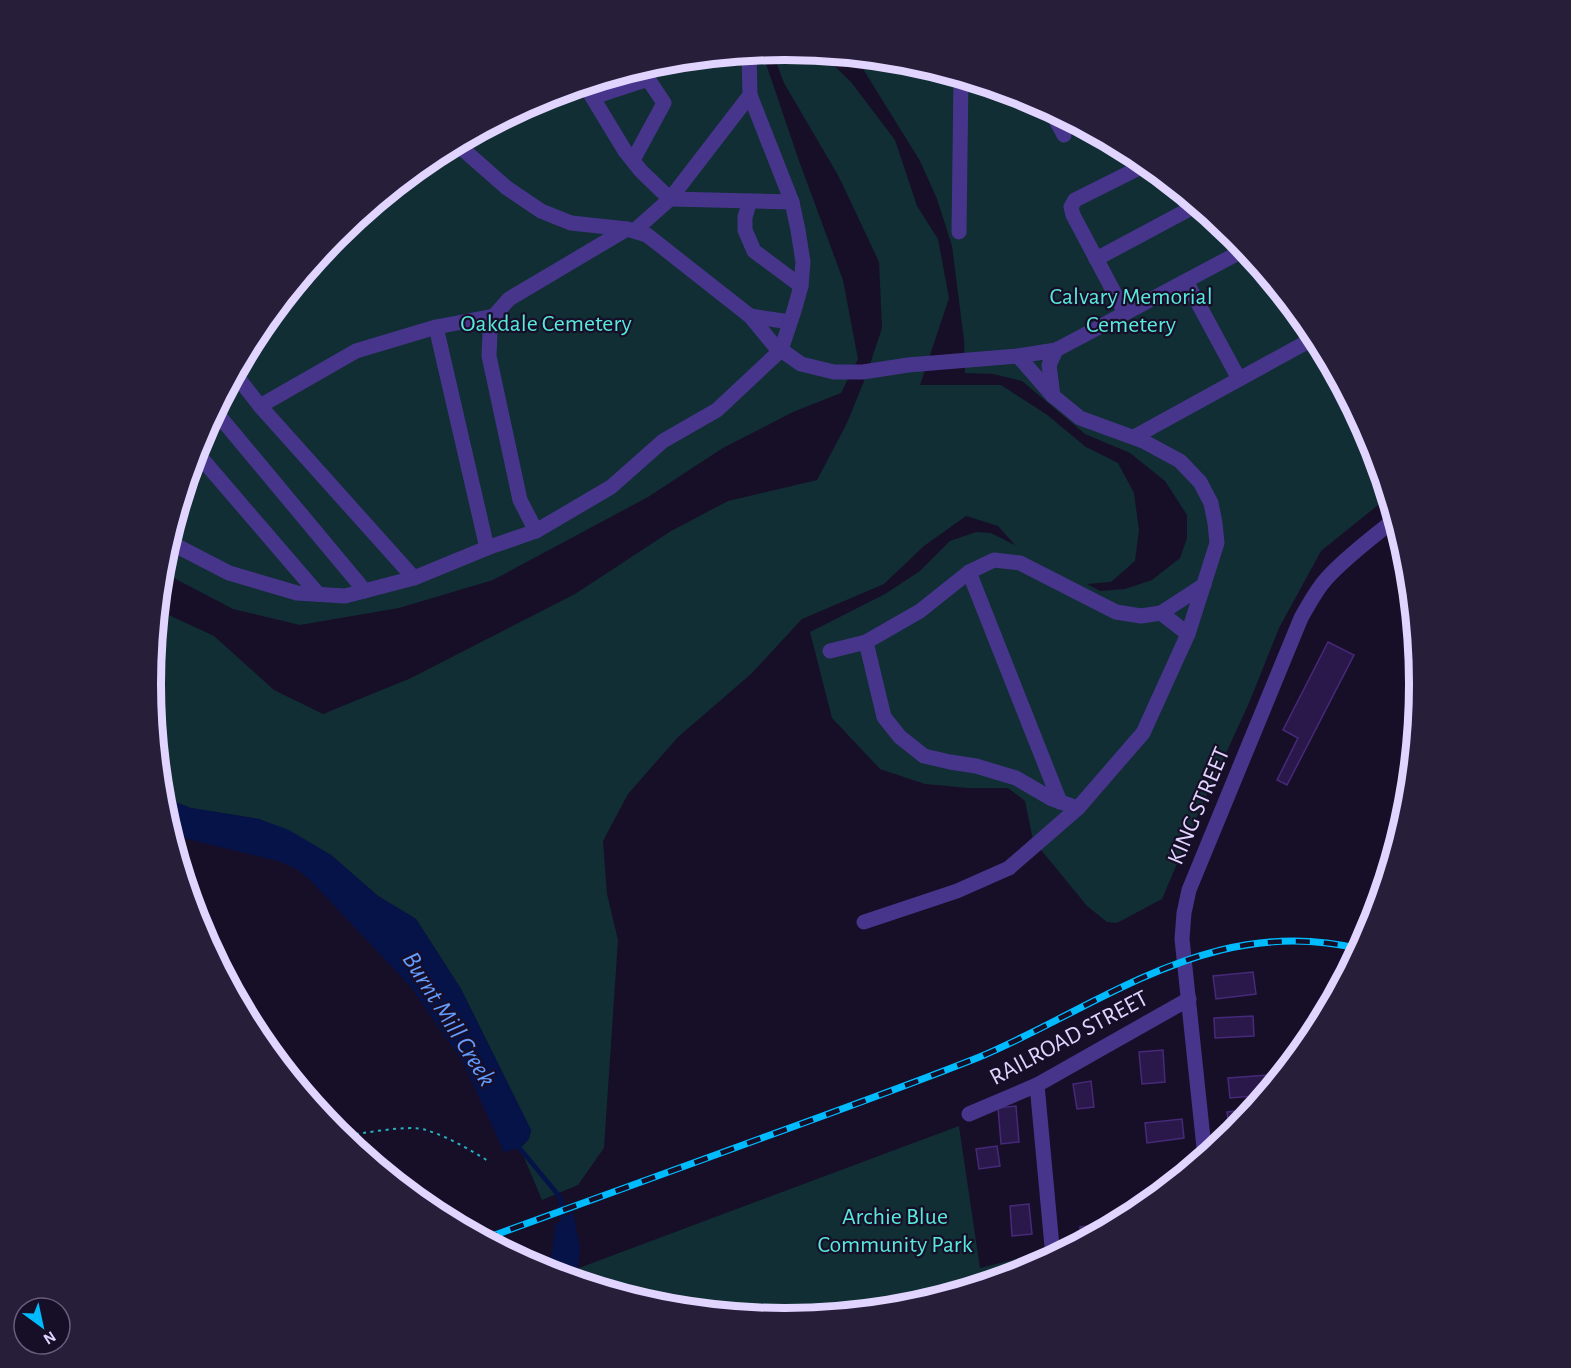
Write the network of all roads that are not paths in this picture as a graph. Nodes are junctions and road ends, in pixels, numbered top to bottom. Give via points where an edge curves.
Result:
1 (749, 61) edge
2 (961, 85) edge
3 (596, 90) edge
4 (589, 91) edge
5 (750, 95) junction
6 (1057, 122) edge
7 (1064, 135) dead end
8 (464, 150) edge
9 (633, 160) junction
10 (1137, 169) edge
11 (670, 199) junction
12 (750, 201) junction
13 (792, 202) junction
14 (1190, 209) edge
15 (630, 230) junction
16 (959, 232) dead end
17 (1237, 254) edge
18 (1096, 259) junction
19 (1186, 281) junction
20 (801, 286) junction
21 (1125, 313) junction
22 (494, 316) junction
23 (750, 316) junction
24 (790, 322) junction
25 (436, 327) junction
26 (1307, 342) edge
27 (781, 350) junction
28 (1056, 350) junction
29 (1018, 356) junction
30 (1239, 379) junction
31 (240, 381) edge
32 (1053, 396) junction
33 (260, 406) junction
34 (221, 418) edge
35 (1134, 437) junction
36 (203, 460) edge
37 (1389, 524) edge
38 (536, 531) junction
39 (177, 546) edge
40 (487, 548) junction
41 (969, 572) junction
42 (414, 578) junction
43 (1204, 585) junction
44 (365, 591) junction
45 (318, 594) junction
46 (1161, 613) junction
47 (1188, 634) junction
48 (866, 642) junction
49 (830, 651) dead end
50 (1060, 802) junction
51 (1078, 808) junction
52 (864, 922) dead end
53 (1189, 999) junction
54 (1037, 1085) junction
55 (969, 1114) dead end
56 (1204, 1147) edge
57 (1052, 1248) edge

1 - 5 street
2 - 16 street
3 - 9 street via 648,79 664,103
4 - 9 street
5 - 11 street
5 - 13 street
6 - 7 street
8 - 15 street via 507,188 541,211 570,223
9 - 11 street
10 - 18 street via 1075,200 1071,207
11 - 12 street
11 - 15 street
12 - 13 street
12 - 20 street via 745,230 754,251
13 - 20 street via 803,262
14 - 18 street
15 - 22 street via 509,299
15 - 23 street via 647,235
17 - 19 street
18 - 21 street
19 - 21 street
19 - 30 street
20 - 24 street
21 - 28 street
22 - 25 street
22 - 38 street via 489,356 520,500
23 - 24 street
23 - 27 street
24 - 27 street
25 - 33 street via 356,351
25 - 40 street
26 - 30 street
27 - 29 street via 801,364 834,372
27 - 38 street via 717,410 663,441 611,487
28 - 29 street
28 - 32 street via 1048,365
29 - 32 street
30 - 35 street
31 - 33 street
32 - 35 street via 1080,418
33 - 42 street
34 - 44 street
35 - 43 street via 1180,461 1200,482 1211,503 1216,543
36 - 45 street
37 - 53 street, KING STREET via 1326,579 1301,618 1189,890 1182,939
38 - 40 street
39 - 45 street via 229,573 297,593
40 - 42 street
41 - 46 street via 994,560 1020,563 1116,612 1141,616
41 - 48 street via 920,611
41 - 50 street
42 - 44 street
43 - 46 street
43 - 47 street
44 - 45 street via 345,596
46 - 47 street
47 - 51 street via 1143,733
48 - 49 street
48 - 50 street via 884,717 900,737 924,756 1016,778
50 - 51 street
51 - 52 street via 1009,868 957,891
53 - 54 street, RAILROAD STREET
53 - 56 street, KING STREET
54 - 55 street, RAILROAD STREET
54 - 57 street

